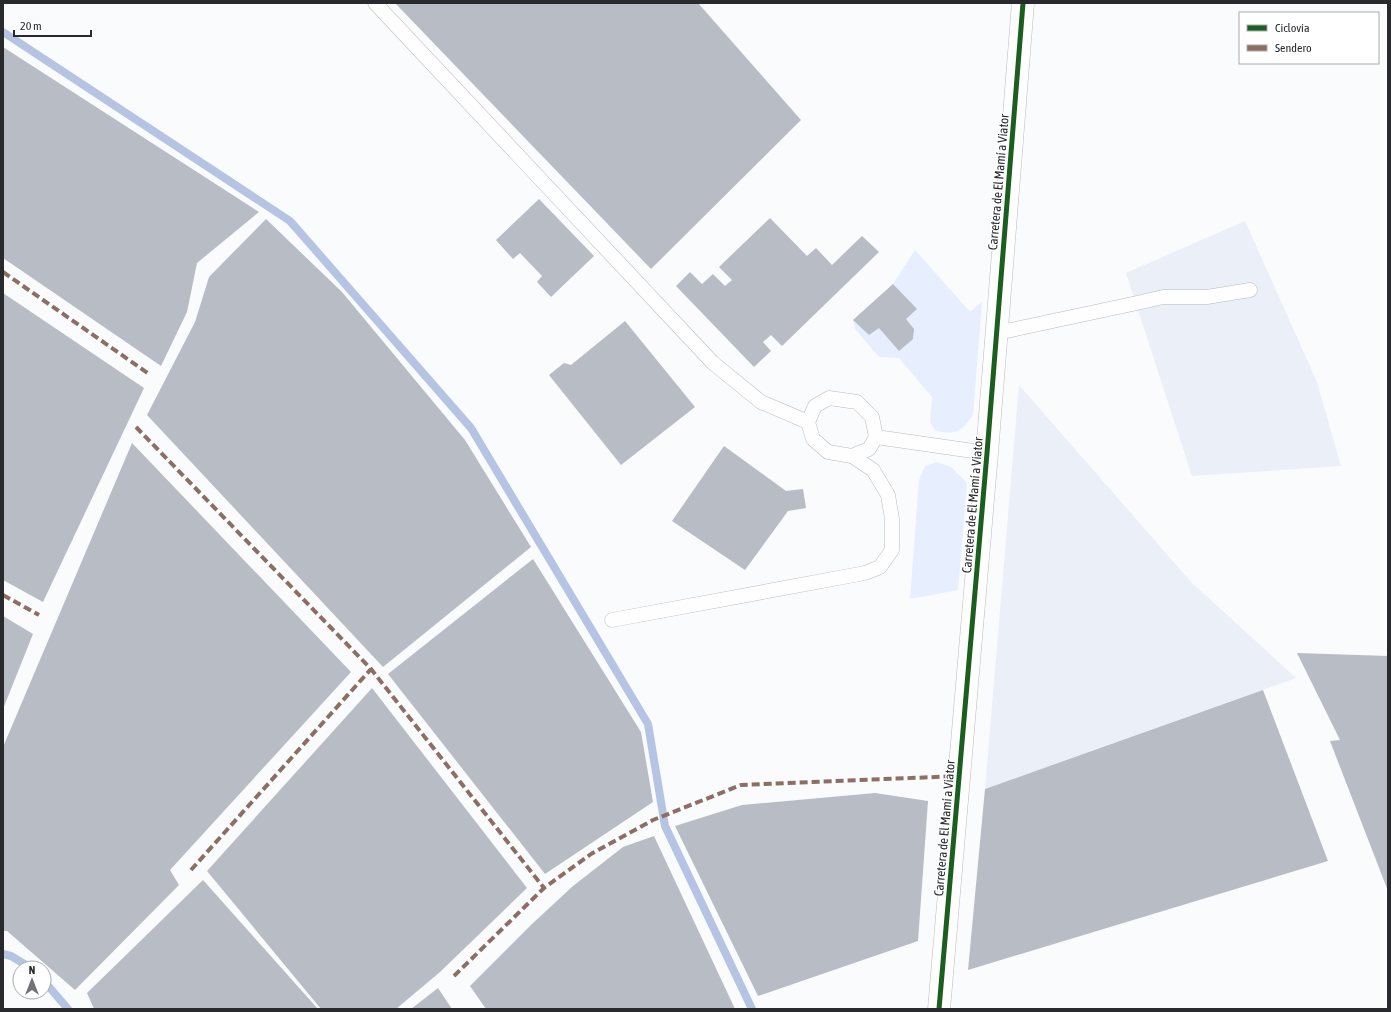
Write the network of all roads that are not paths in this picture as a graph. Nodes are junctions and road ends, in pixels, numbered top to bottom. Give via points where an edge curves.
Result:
1 (375, 3) edge
2 (1023, 3) edge
3 (1250, 290) dead end
4 (997, 333) junction
5 (808, 422) junction
6 (876, 438) junction
7 (988, 453) junction
8 (852, 456) junction
9 (612, 620) dead end
10 (940, 1009) edge

1 - 5 lane via 713,363 761,402
2 - 4 street, Carretera de El Mamí a Viator
3 - 4 lane via 1207,297 1163,296
4 - 7 street, Carretera de El Mamí a Viator
5 - 6 lane via 815,406 830,398 857,402 872,417
5 - 8 lane via 813,439 828,452
6 - 7 lane
6 - 8 lane via 869,449
7 - 10 street, Carretera de El Mamí a Viator
8 - 9 lane via 873,470 888,495 892,519 892,550 880,567 865,573

